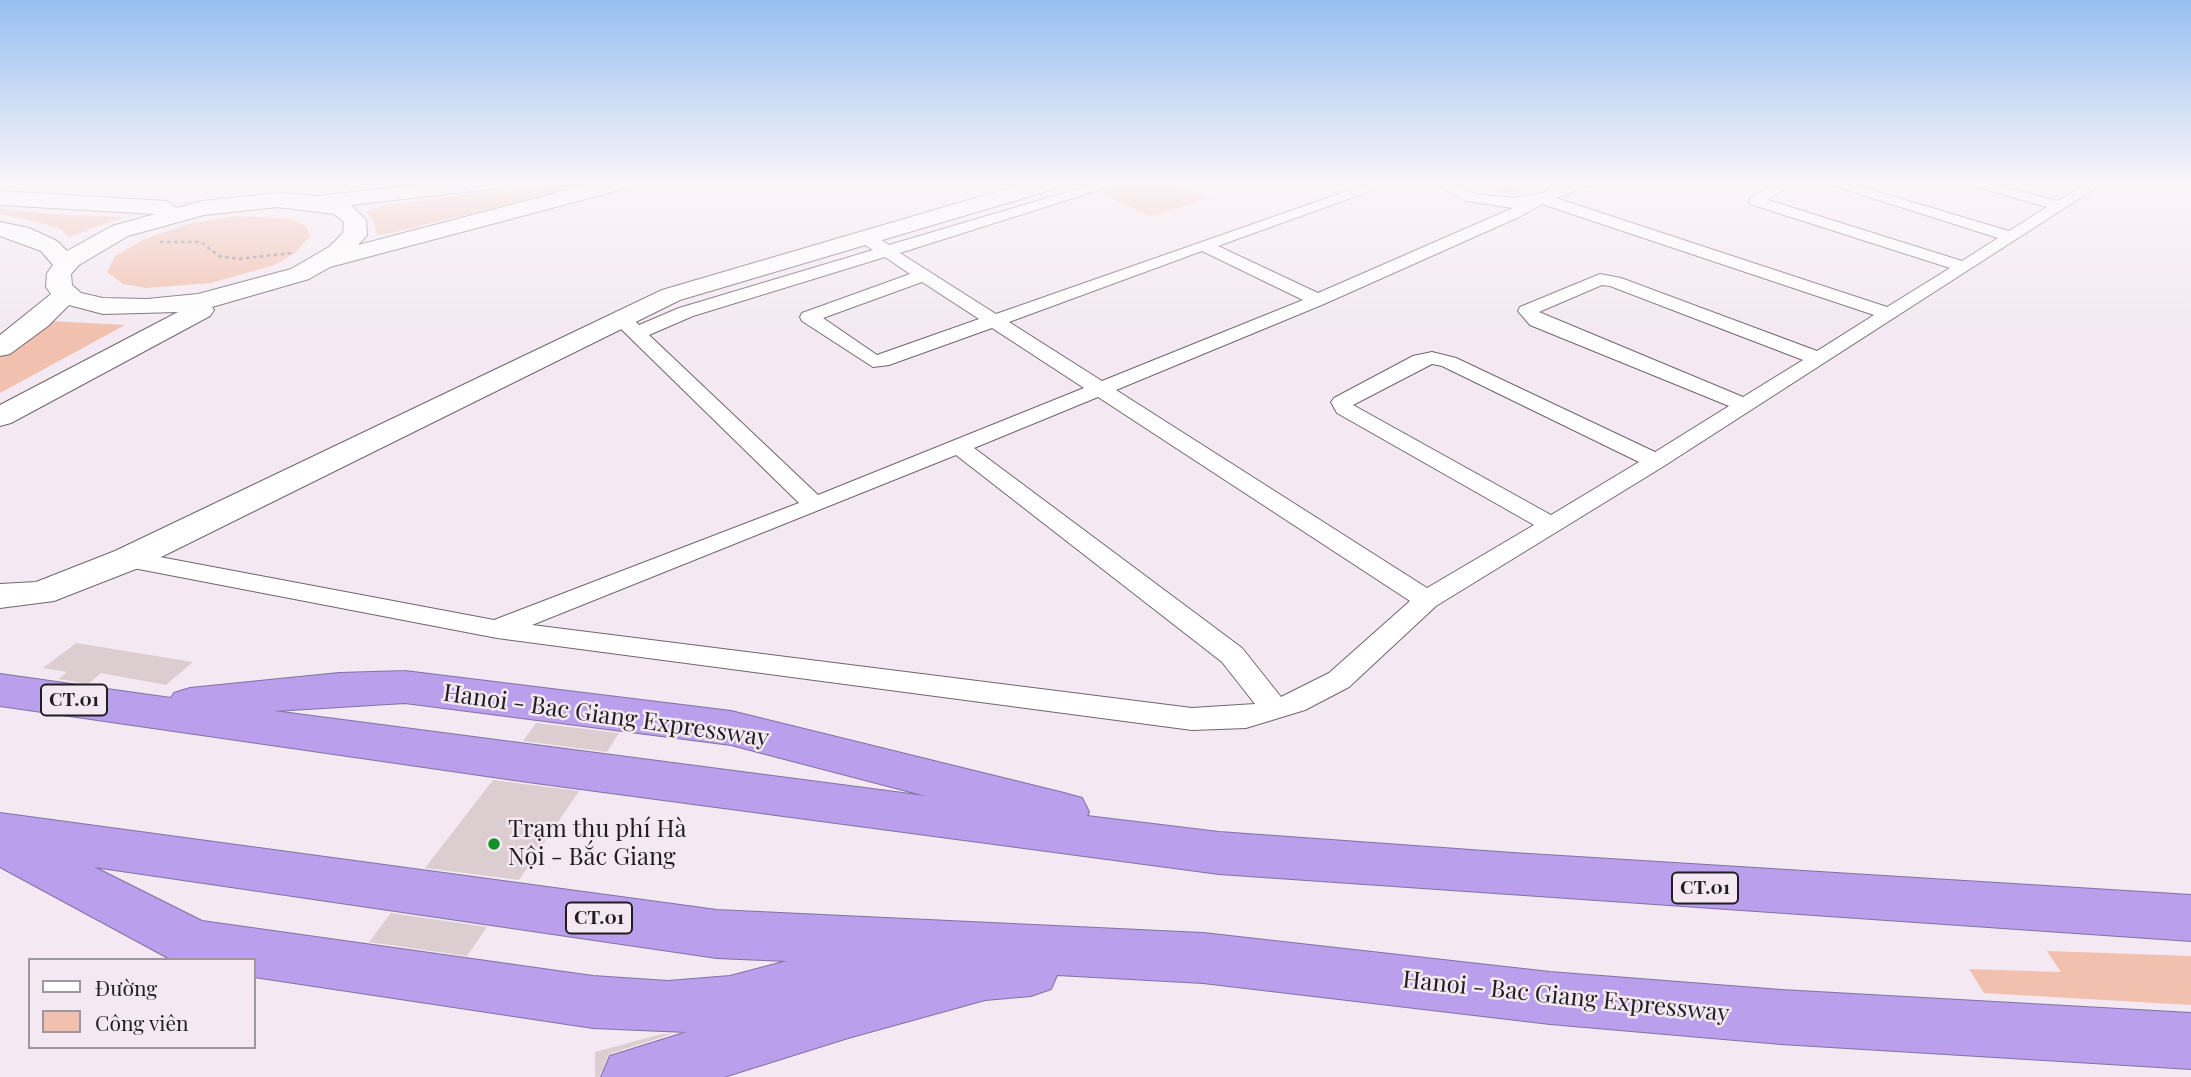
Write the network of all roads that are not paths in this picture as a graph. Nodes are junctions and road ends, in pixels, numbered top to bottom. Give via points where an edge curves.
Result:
1 (17, 232) edge
2 (118, 232) edge
3 (355, 232) edge
4 (433, 232) edge
5 (910, 232) edge
6 (922, 232) edge
7 (1239, 232) edge
8 (1472, 232) edge
9 (1658, 232) edge
10 (1854, 232) edge
11 (1997, 232) edge
12 (2020, 232) edge
13 (2013, 237) junction
14 (877, 244) junction
15 (1203, 245) junction
16 (325, 261) junction
17 (66, 264) junction
18 (1964, 267) junction
19 (925, 275) junction
20 (66, 294) junction
21 (233, 295) junction
22 (1318, 300) junction
23 (1888, 314) junction
24 (995, 319) junction
25 (629, 325) junction
26 (0, 348) edge
27 (1817, 358) junction
28 (1099, 390) junction
29 (1742, 404) junction
30 (0, 416) edge
31 (958, 446) junction
32 (1656, 461) junction
33 (815, 505) junction
34 (1550, 524) junction
35 (128, 559) junction
36 (0, 596) edge
37 (1427, 600) junction
38 (497, 629) junction
39 (0, 690) edge
40 (1275, 710) junction
41 (0, 833) edge
42 (0, 844) edge
43 (2191, 918) edge
44 (941, 947) junction
45 (1203, 958) junction
46 (2191, 1041) edge
47 (632, 1077) edge

1 - 17 main road via 49,246
2 - 17 main road
3 - 16 main road via 348,244
4 - 16 main road
5 - 14 main road
6 - 14 street
7 - 15 street
8 - 22 street
9 - 23 street
10 - 18 street
11 - 13 street
12 - 13 street
13 - 18 street
14 - 19 street
14 - 25 main road via 671,295
15 - 22 street
15 - 24 street
16 - 21 main road via 285,280
17 - 20 main road via 58,283
18 - 23 street
19 - 24 street
19 - 24 street via 809,317 873,361
20 - 21 main road via 91,304 131,308
20 - 26 main road
21 - 30 main road
22 - 28 street
23 - 27 street
24 - 28 street
25 - 33 street
25 - 35 main road
27 - 29 street
27 - 29 street via 1600,279 1527,311 1537,321
28 - 31 street
28 - 37 street
29 - 32 street
31 - 33 street
31 - 40 street via 1232,654
32 - 34 street
32 - 34 street via 1432,358 1341,402 1344,409
33 - 38 street
34 - 37 street
35 - 36 main road via 41,593
35 - 38 street
37 - 40 street via 1339,680
38 - 40 street via 1192,719 1216,720
39 - 43 highway, Hanoi - Bac Giang Expressway / CT.01 via 148,710 234,697 405,687 715,726 912,772 1219,853
41 - 44 highway, Hanoi - Bac Giang Expressway / CT.01 via 717,934
42 - 44 highway, Hanoi - Bac Giang Expressway / CT.01 via 194,944 593,1002 668,1007 730,1002
44 - 45 highway, Hanoi - Bac Giang Expressway / CT.01
45 - 46 highway, Hanoi - Bac Giang Expressway / CT.01 via 1550,998
45 - 47 highway via 985,975

